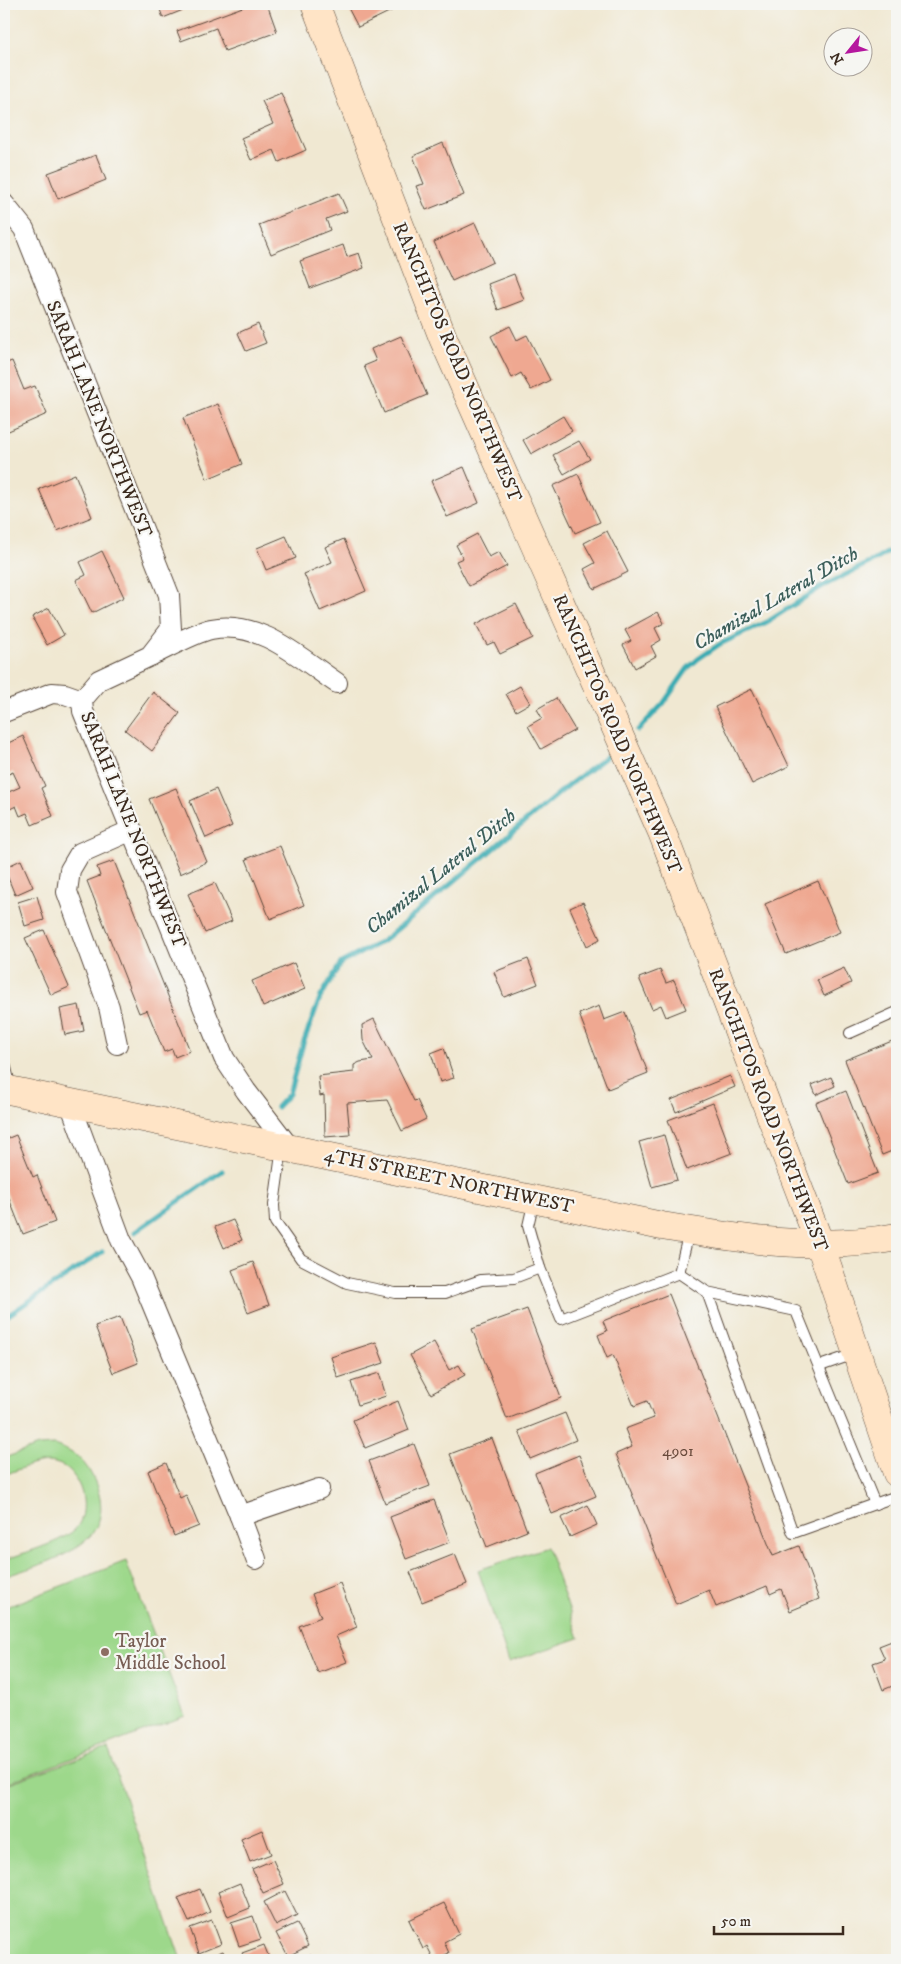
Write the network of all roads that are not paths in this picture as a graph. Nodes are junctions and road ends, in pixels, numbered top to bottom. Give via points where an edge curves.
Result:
1 (315, 4) edge
2 (4, 204) edge
3 (150, 656) junction
4 (337, 683) dead end
5 (82, 700) junction
6 (4, 712) edge
7 (132, 830) junction
8 (897, 1012) edge
9 (850, 1033) dead end
10 (117, 1044) dead end
11 (4, 1059) edge
12 (7, 1089) edge
13 (70, 1103) junction
14 (286, 1146) junction
15 (534, 1199) junction
16 (690, 1231) junction
17 (897, 1239) edge
18 (820, 1244) junction
19 (540, 1268) junction
20 (679, 1272) junction
21 (707, 1292) junction
22 (857, 1353) junction
23 (820, 1366) junction
24 (892, 1443) edge
25 (897, 1473) edge
26 (319, 1489) dead end
27 (897, 1496) edge
28 (875, 1504) junction
29 (240, 1516) junction
30 (256, 1559) dead end

1 - 18 street, RANCHITOS ROAD NORTHWEST via 443,338 662,832
2 - 3 street, SARAH LANE NORTHWEST via 24,230 169,595 171,629
3 - 4 street via 210,629 238,627 271,638
3 - 5 street, SARAH LANE NORTHWEST via 99,680
5 - 6 street via 52,693
5 - 7 street, SARAH LANE NORTHWEST via 83,711
7 - 10 street via 80,852 70,870 67,892 109,1007
7 - 14 street, SARAH LANE NORTHWEST via 224,1058
8 - 9 lane
11 - 12 lane
12 - 13 street, 4TH STREET NORTHWEST
13 - 14 street, 4TH STREET NORTHWEST
13 - 29 street via 122,1240 141,1277
14 - 15 street, 4TH STREET NORTHWEST
14 - 19 lane via 274,1205 275,1222 301,1258 348,1283 395,1293 445,1292 481,1280 514,1278
15 - 16 street, 4TH STREET NORTHWEST
15 - 19 lane via 528,1226
16 - 18 street, 4TH STREET NORTHWEST via 730,1238
16 - 20 lane
17 - 18 street, 4TH STREET NORTHWEST
18 - 22 street, RANCHITOS ROAD NORTHWEST
19 - 20 lane via 561,1319
20 - 21 lane
21 - 23 lane via 796,1311
21 - 28 lane via 793,1533
22 - 23 lane
22 - 24 street, RANCHITOS ROAD NORTHWEST
23 - 28 lane
24 - 25 street, RANCHITOS ROAD NORTHWEST
26 - 29 street
27 - 28 lane
29 - 30 street

